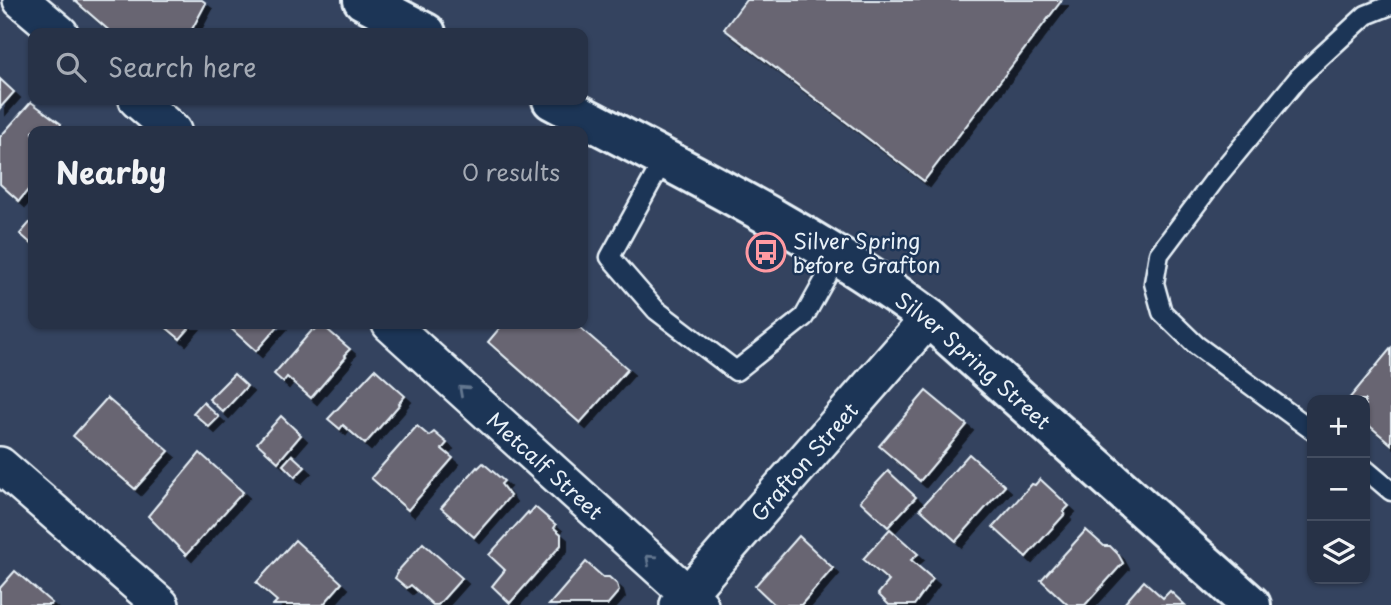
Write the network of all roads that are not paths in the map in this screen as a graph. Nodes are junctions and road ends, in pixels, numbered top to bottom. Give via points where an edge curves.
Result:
1 (21, 0) edge
2 (363, 0) edge
3 (1391, 5) edge
4 (54, 28) edge
5 (416, 28) edge
6 (143, 105) edge
7 (561, 105) edge
8 (167, 126) edge
9 (664, 159) junction
10 (837, 258) junction
11 (929, 318) junction
12 (395, 329) edge
13 (1307, 426) edge
14 (0, 465) edge
15 (1370, 473) edge
16 (1391, 491) edge
17 (689, 601) edge
18 (161, 605) edge
19 (1251, 605) edge

1 - 4 street
2 - 5 main road
3 - 13 lane via 1366,15 1300,76 1159,254 1154,282 1162,312 1196,345
6 - 8 street
7 - 9 main road, Silver Spring Street
9 - 10 main road, Silver Spring Street
9 - 10 lane via 610,257 656,310 736,371 804,317
10 - 11 main road, Silver Spring Street
11 - 17 street, Grafton Street
11 - 19 main road, Silver Spring Street
17 -> 12 street, Metcalf Street
14 - 18 street
15 - 16 lane

